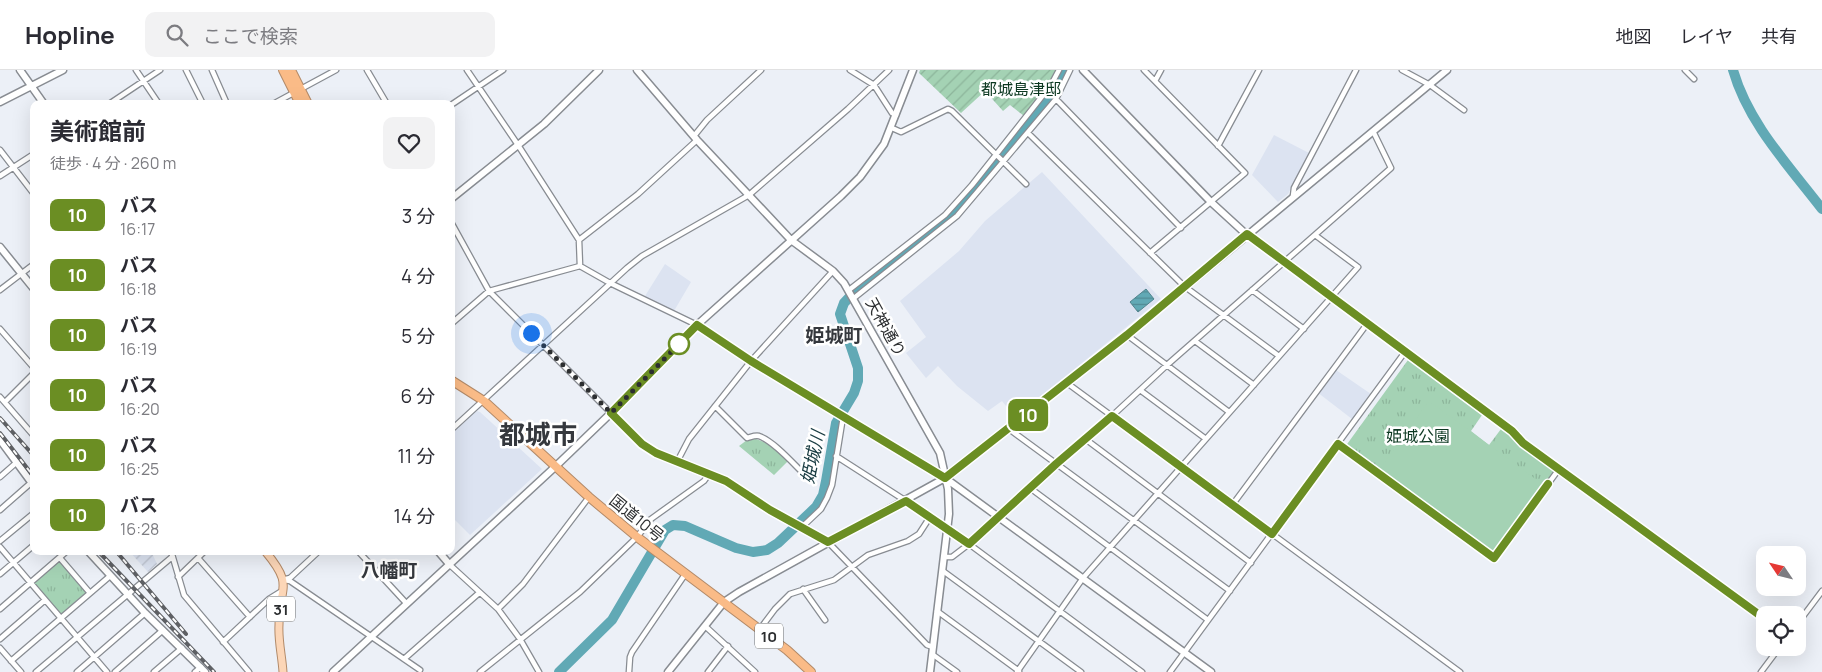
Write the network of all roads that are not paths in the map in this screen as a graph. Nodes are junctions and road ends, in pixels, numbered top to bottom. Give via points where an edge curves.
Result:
1 (20, 70) edge
2 (63, 70) edge
3 (136, 70) edge
4 (160, 70) edge
5 (186, 70) edge
6 (212, 70) edge
7 (283, 70) edge
8 (291, 70) edge
9 (336, 70) edge
10 (367, 70) edge
11 (467, 70) edge
12 (503, 70) edge
13 (599, 70) edge
14 (761, 70) edge
15 (850, 70) edge
16 (889, 70) edge
17 (913, 70) edge
18 (1059, 70) edge
19 (1070, 70) edge
20 (1084, 70) edge
21 (1144, 70) edge
22 (1161, 70) edge
23 (1258, 70) edge
24 (1356, 70) edge
25 (1402, 70) edge
26 (1447, 70) edge
27 (1685, 70) edge
28 (639, 71) edge
29 (1694, 79) dead end
30 (143, 81) junction
31 (1155, 81) junction
32 (1430, 84) junction
33 (874, 85) junction
34 (31, 86) junction
35 (478, 87) junction
36 (297, 91) junction
37 (1056, 99) junction
38 (41, 100) edge
39 (115, 100) edge
40 (156, 100) edge
41 (201, 100) edge
42 (225, 100) edge
43 (280, 100) edge
44 (299, 100) edge
45 (305, 100) edge
46 (385, 100) edge
47 (0, 102) edge
48 (455, 102) edge
49 (1464, 110) dead end
50 (896, 116) junction
51 (892, 128) junction
52 (1373, 131) junction
53 (1028, 133) junction
54 (696, 138) junction
55 (518, 145) junction
56 (1218, 146) junction
57 (0, 150) edge
58 (996, 155) junction
59 (30, 157) edge
60 (1004, 161) junction
61 (14, 168) junction
62 (0, 176) edge
63 (1026, 184) dead end
64 (30, 189) edge
65 (749, 195) junction
66 (455, 196) edge
67 (1294, 196) junction
68 (1211, 202) junction
69 (1180, 228) junction
70 (455, 229) edge
71 (1247, 234) junction
72 (1315, 235) junction
73 (579, 240) junction
74 (791, 240) junction
75 (0, 247) edge
76 (1150, 253) junction
77 (1285, 263) junction
78 (580, 266) junction
79 (30, 267) edge
80 (833, 271) junction
81 (21, 273) junction
82 (610, 283) junction
83 (30, 284) edge
84 (1184, 286) junction
85 (0, 290) edge
86 (1252, 290) junction
87 (489, 291) junction
88 (849, 291) junction
89 (854, 298) junction
90 (1332, 298) junction
91 (1223, 316) junction
92 (455, 321) edge
93 (1367, 324) junction
94 (697, 325) junction
95 (0, 329) edge
96 (1304, 329) junction
97 (1127, 335) junction
98 (1195, 341) junction
99 (543, 345) junction
100 (1405, 352) junction
101 (1279, 356) junction
102 (751, 361) junction
103 (30, 363) edge
104 (1167, 365) junction
105 (30, 377) edge
106 (455, 383) edge
107 (1067, 383) junction
108 (1254, 385) junction
109 (1140, 390) junction
110 (0, 397) edge
111 (484, 401) junction
112 (5, 402) junction
113 (715, 406) junction
114 (1229, 412) junction
115 (611, 413) junction
116 (1112, 416) junction
117 (843, 417) junction
118 (455, 426) edge
119 (1009, 429) junction
120 (30, 431) edge
121 (1084, 438) junction
122 (1206, 439) junction
123 (0, 440) edge
124 (1338, 444) junction
125 (836, 456) junction
126 (16, 462) junction
127 (677, 462) junction
128 (1056, 464) junction
129 (556, 466) junction
130 (1182, 467) junction
131 (1559, 468) junction
132 (800, 470) dead end
133 (709, 474) junction
134 (0, 477) edge
135 (945, 478) junction
136 (30, 479) edge
137 (30, 485) edge
138 (1030, 488) junction
139 (1158, 494) junction
140 (589, 497) junction
141 (906, 501) junction
142 (1233, 504) junction
143 (0, 510) edge
144 (30, 516) edge
145 (998, 516) junction
146 (930, 517) junction
147 (1133, 520) junction
148 (802, 527) junction
149 (948, 529) junction
150 (1272, 534) junction
151 (637, 537) junction
152 (0, 541) edge
153 (828, 542) junction
154 (969, 544) junction
155 (0, 547) edge
156 (30, 548) edge
157 (1109, 548) junction
158 (63, 555) edge
159 (92, 555) edge
160 (170, 555) edge
161 (171, 555) edge
162 (201, 555) edge
163 (268, 555) edge
164 (315, 555) edge
165 (362, 555) edge
166 (441, 555) edge
167 (945, 557) junction
168 (60, 558) junction
169 (198, 558) junction
170 (13, 563) junction
171 (1251, 563) junction
172 (450, 565) junction
173 (851, 567) junction
174 (943, 571) junction
175 (0, 574) edge
176 (686, 574) junction
177 (110, 576) junction
178 (178, 577) junction
179 (1083, 578) junction
180 (284, 580) junction
181 (30, 583) junction
182 (803, 589) junction
183 (284, 590) junction
184 (1230, 591) junction
185 (1822, 591) edge
186 (90, 593) junction
187 (479, 593) junction
188 (127, 594) junction
189 (45, 600) junction
190 (724, 602) junction
191 (407, 604) junction
192 (0, 609) edge
193 (498, 609) junction
194 (937, 611) junction
195 (1059, 611) junction
196 (1756, 612) edge
197 (1806, 612) edge
198 (145, 613) junction
199 (250, 617) junction
200 (61, 618) junction
201 (825, 620) dead end
202 (1208, 620) junction
203 (705, 626) junction
204 (760, 629) junction
205 (163, 630) junction
206 (371, 637) junction
207 (77, 638) junction
208 (0, 639) edge
209 (520, 639) junction
210 (1039, 640) junction
211 (223, 642) junction
212 (728, 646) junction
213 (0, 648) edge
214 (182, 648) junction
215 (933, 650) junction
216 (1185, 652) junction
217 (1774, 656) edge
218 (94, 657) junction
219 (404, 659) junction
220 (11, 660) junction
221 (203, 670) edge
222 (420, 670) dead end
223 (21, 672) edge
224 (36, 672) edge
225 (77, 672) edge
226 (107, 672) edge
227 (115, 672) edge
228 (154, 672) edge
229 (195, 672) edge
230 (250, 672) edge
231 (283, 672) edge
232 (333, 672) edge
233 (480, 672) edge
234 (539, 672) edge
235 (629, 672) edge
236 (668, 672) edge
237 (708, 672) edge
238 (755, 672) edge
239 (812, 672) edge
240 (930, 672) edge
241 (957, 672) edge
242 (1018, 672) edge
243 (1081, 672) edge
244 (1142, 672) edge
245 (1170, 672) edge
246 (1211, 672) edge
247 (1460, 672) edge
248 (1761, 672) edge

1 - 34 street
2 - 34 street
3 - 30 street
4 - 30 street
5 - 41 street
6 - 42 street
7 - 36 highway
8 - 36 highway
9 - 36 street
10 - 46 street
11 - 35 street
12 - 35 street
13 - 55 street
14 - 54 street via 707,120
15 - 33 street
16 - 33 street
17 - 50 street
18 - 58 street via 1051,85
19 - 37 street
20 - 68 street
21 - 31 street
22 - 31 street
23 - 56 street
24 - 67 street via 1294,188
25 - 32 street
26 - 32 street
27 - 29 street
28 - 54 street, 天神通り
30 - 39 street
30 - 40 street
31 - 56 street
32 - 49 street
32 - 52 street
33 - 50 street
33 - 65 street
34 - 38 street
34 - 47 street
35 - 48 street
35 - 55 street
36 - 43 street
36 - 44 highway
36 - 45 highway
37 - 53 street
37 - 69 street
50 - 51 street
51 - 58 street via 901,132 948,109
51 - 74 street via 860,177
52 - 67 street
52 - 72 street via 1391,168
53 - 60 street
53 - 76 street
54 - 65 street, 天神通り
54 - 73 street via 638,194
55 - 66 street
55 - 73 street
56 - 68 street via 1245,173
57 - 61 street
58 - 60 street
58 - 88 street via 945,215
59 - 61 street
60 - 63 street
60 - 89 street via 957,216
61 - 62 street
61 - 64 street
65 - 74 street, 天神通り
65 - 82 street via 642,256
67 - 71 street
68 - 69 street
68 - 71 street
69 - 76 street
70 - 87 street
71 - 77 street
71 - 84 street
72 - 77 street
72 - 90 street via 1358,267
73 - 78 street
74 - 80 street, 天神通り
74 - 94 street
75 - 81 street
76 - 84 street
77 - 86 street
77 - 90 street
78 - 82 street
78 - 87 street
79 - 81 street
80 - 88 street, 天神通り
80 - 102 street
81 - 83 street
81 - 85 street
82 - 94 street
82 - 99 street
84 - 91 street
84 - 97 street
86 - 91 street
86 - 96 street
87 - 92 street
87 - 99 street
88 - 89 street, 天神通り
89 - 135 street, 天神通り via 940,452
90 - 93 street
90 - 96 street
91 - 98 street
91 - 101 street
93 - 100 street
93 - 142 street
94 - 102 street
94 - 115 street
95 - 103 street
96 - 101 street
97 - 104 street
97 - 107 street
98 - 104 street
98 - 108 street
99 - 111 street
99 - 115 street
100 - 124 street
100 - 131 street
101 - 108 street
102 - 113 street
102 - 117 street
104 - 109 street
104 - 114 street
105 - 112 street
106 - 111 highway, 国道10号 / 10
107 - 116 street
107 - 119 street
108 - 114 street
109 - 116 street
109 - 122 street
110 - 112 street
111 - 118 street
111 - 129 highway, 国道10号 / 10
112 - 120 street
113 - 127 street via 689,439
113 - 132 street via 748,438 760,437
114 - 122 street
115 - 127 street via 642,444
115 - 129 street
116 - 121 street
116 - 130 street
117 - 125 street
117 - 135 street
119 - 128 street
119 - 135 street
121 - 128 street
121 - 139 street
122 - 130 street
123 - 126 street
124 - 131 street via 1494,558
124 - 150 street
125 - 141 street
125 - 148 street via 828,498
126 - 134 street
126 - 136 street
127 - 133 street
128 - 138 street
128 - 147 street
129 - 140 highway, 国道10号 / 10
129 - 172 street
130 - 139 street
130 - 142 street
131 - 196 street
133 - 148 street
133 - 151 street via 704,482 651,519
135 - 141 street
135 - 145 street
135 - 149 street, 天神通り via 949,495
137 - 143 street
138 - 145 street
138 - 157 street
139 - 147 street
139 - 171 street
140 - 151 highway, 国道10号 / 10
140 - 193 street via 523,584
141 - 146 street
141 - 153 street
142 - 150 street
144 - 152 street
145 - 154 street
145 - 179 street
146 - 149 street
146 - 173 street via 919,534 908,541 868,555
147 - 157 street
147 - 184 street
148 - 153 street
149 - 154 street
149 - 167 street, 天神通り
150 - 171 street
150 - 247 street
151 - 176 highway, 国道10号 / 10
151 - 209 street via 580,592
153 - 173 street
153 - 190 street
154 - 167 street via 952,558
154 - 195 street
155 - 170 street
156 - 170 street
157 - 179 street
157 - 202 street
158 - 168 street
159 - 177 street
160 - 188 street
161 - 178 street
162 - 169 street
163 - 180 main road, 31
164 - 180 street
165 - 191 street
166 - 172 street
167 - 174 street, 天神通り
168 - 181 street
168 - 186 street
169 - 178 street
169 - 199 street
170 - 175 street
170 - 181 street
171 - 184 street
172 - 187 street
172 - 191 street
173 - 182 street via 834,580
173 - 215 street
174 - 194 street, 天神通り
174 - 210 street
176 - 190 highway, 国道10号 / 10
176 - 235 street via 632,652
177 - 186 street
177 - 188 street
178 - 211 street via 184,595
179 - 195 street
179 - 216 street
180 - 183 main road, 31
180 - 206 street
181 - 189 street
181 - 192 street
182 - 201 street
182 - 204 street via 790,594
183 - 199 street via 269,598
183 - 231 main road, 31 via 278,623
184 - 202 street
185 - 197 street
186 - 200 street
187 - 193 street
187 - 219 street
188 - 198 street
188 - 207 street
189 - 200 street
189 - 208 street
190 - 203 street
190 - 204 highway, 国道10号 / 10
191 - 206 street
193 - 209 street
194 - 215 street, 天神通り
194 - 242 street
195 - 210 street
195 - 244 street
198 - 205 street
198 - 218 street
199 - 211 street
200 - 207 street
200 - 220 street
202 - 216 street
203 - 212 street
203 - 236 street
204 - 239 highway, 国道10号 / 10
205 - 214 street
205 - 227 street
206 - 219 street
206 - 232 street
207 - 218 street
207 - 224 street
209 - 233 street
209 - 234 street
210 - 242 street
210 - 243 street
211 - 230 street
212 - 237 street
212 - 238 street
213 - 220 street
214 - 221 street
214 - 228 street
215 - 240 street, 天神通り
215 - 241 street
216 - 245 street
216 - 246 street
217 - 248 street
218 - 225 street
218 - 226 street
219 - 222 street
220 - 223 street
221 - 229 street

